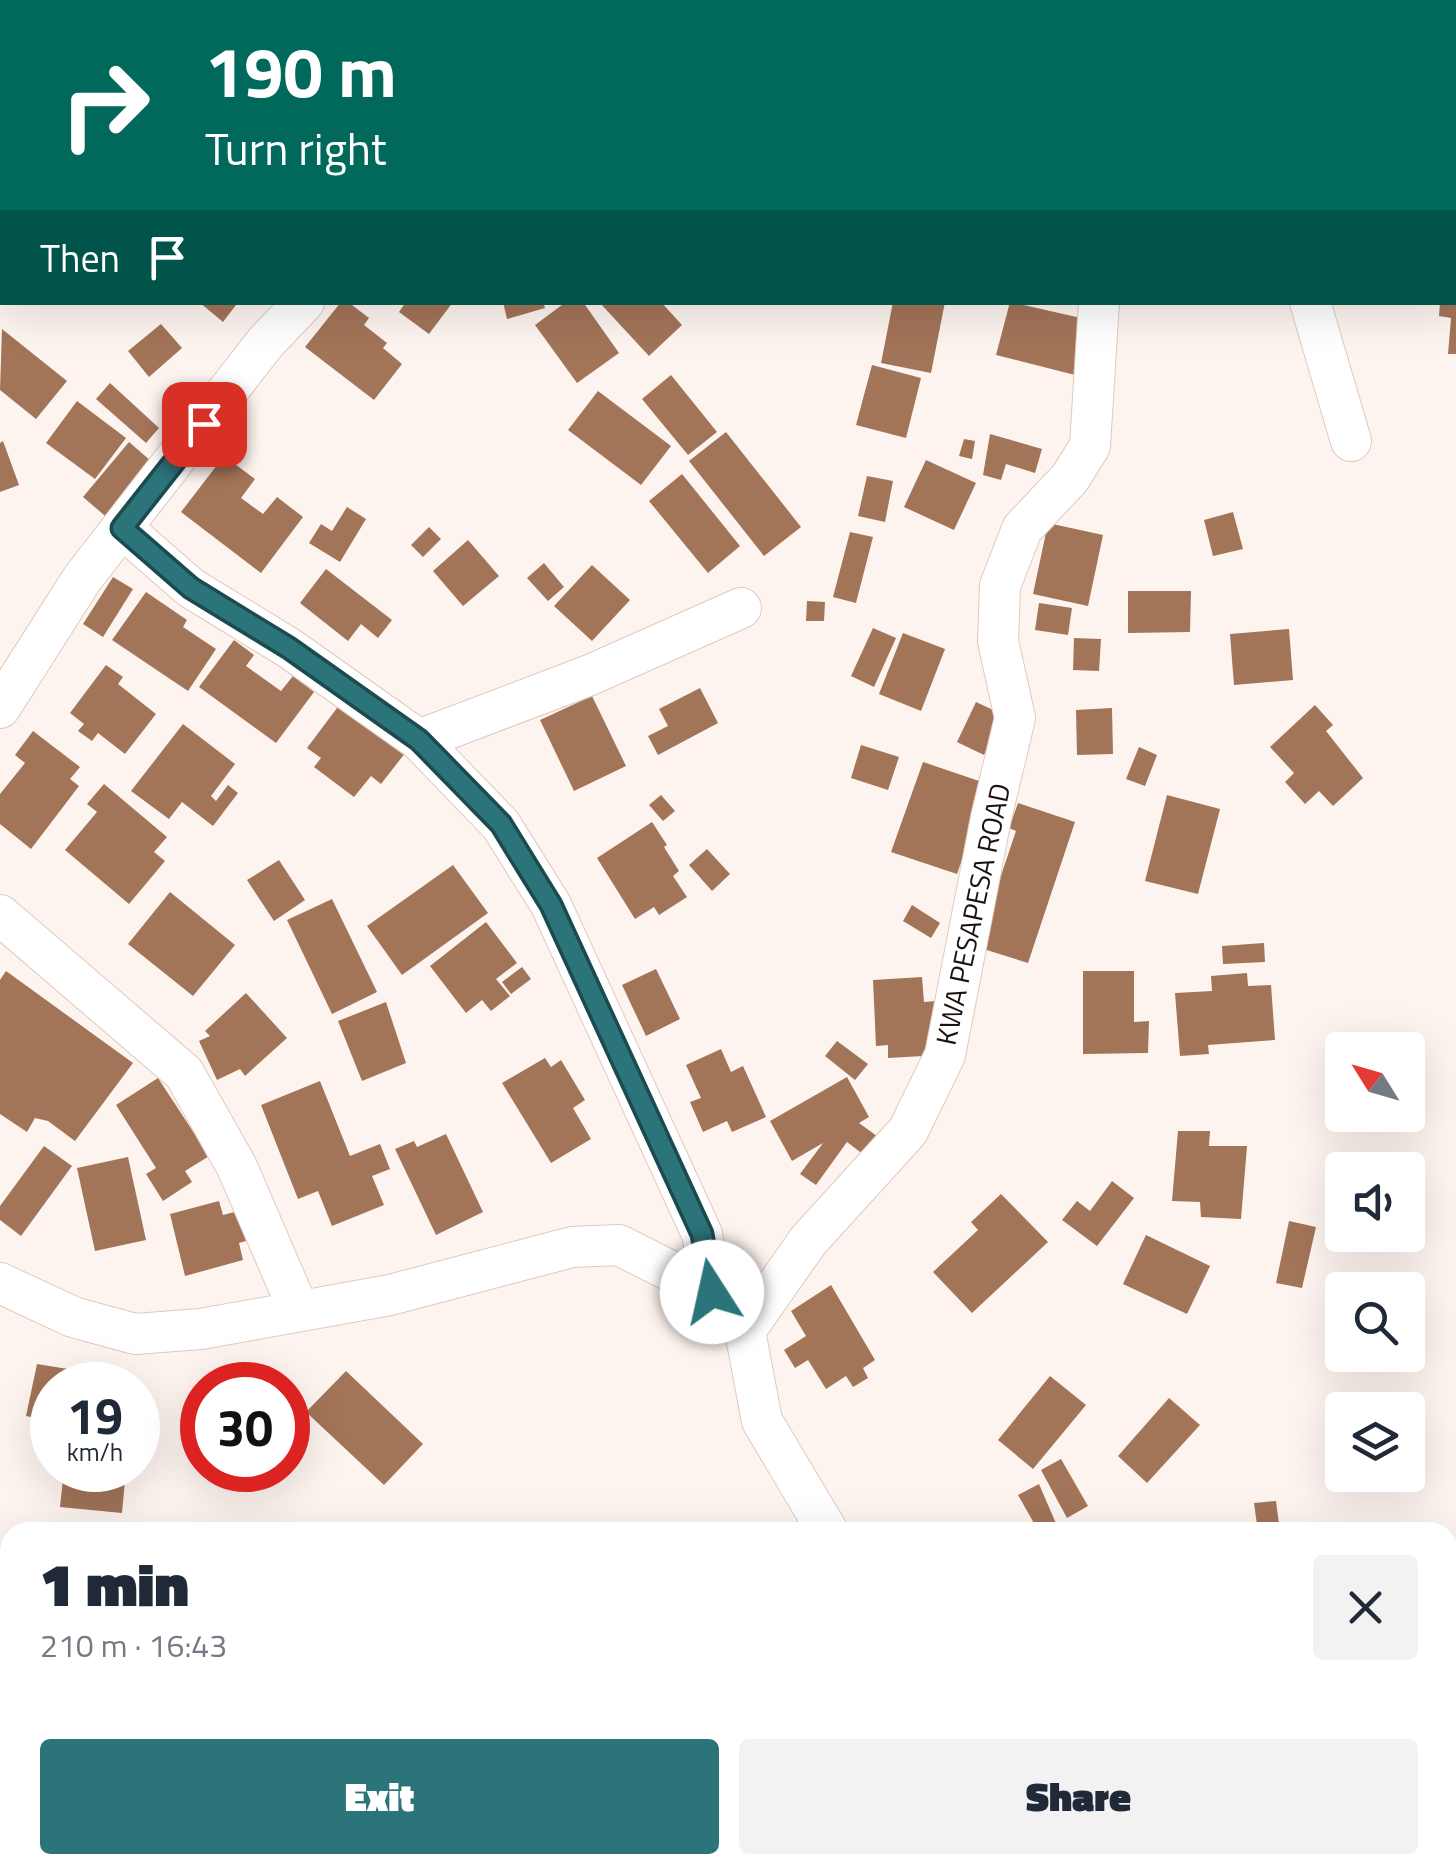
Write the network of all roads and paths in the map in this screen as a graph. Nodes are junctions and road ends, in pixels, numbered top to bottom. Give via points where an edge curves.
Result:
1 (301, 305) edge
2 (1099, 305) edge
3 (1311, 305) edge
4 (1351, 441) dead end
5 (122, 528) junction
6 (741, 608) dead end
7 (0, 708) edge
8 (419, 740) junction
9 (0, 915) edge
10 (0, 1283) edge
11 (712, 1292) junction
12 (298, 1311) junction
13 (745, 1332) junction
14 (822, 1522) edge

1 - 5 street
2 - 13 street, KWA PESAPESA ROAD via 1090,446 1022,529 1000,586 998,641 1015,718 945,1055 908,1130 808,1241
3 - 4 street
5 - 7 street
5 - 8 street via 191,588
6 - 8 street
8 - 11 street via 501,824 551,905 702,1234
9 - 12 street via 184,1073 237,1167
10 - 12 street via 73,1317 135,1334
11 - 12 street via 619,1245 588,1246
11 - 13 street
13 - 14 street via 762,1421

